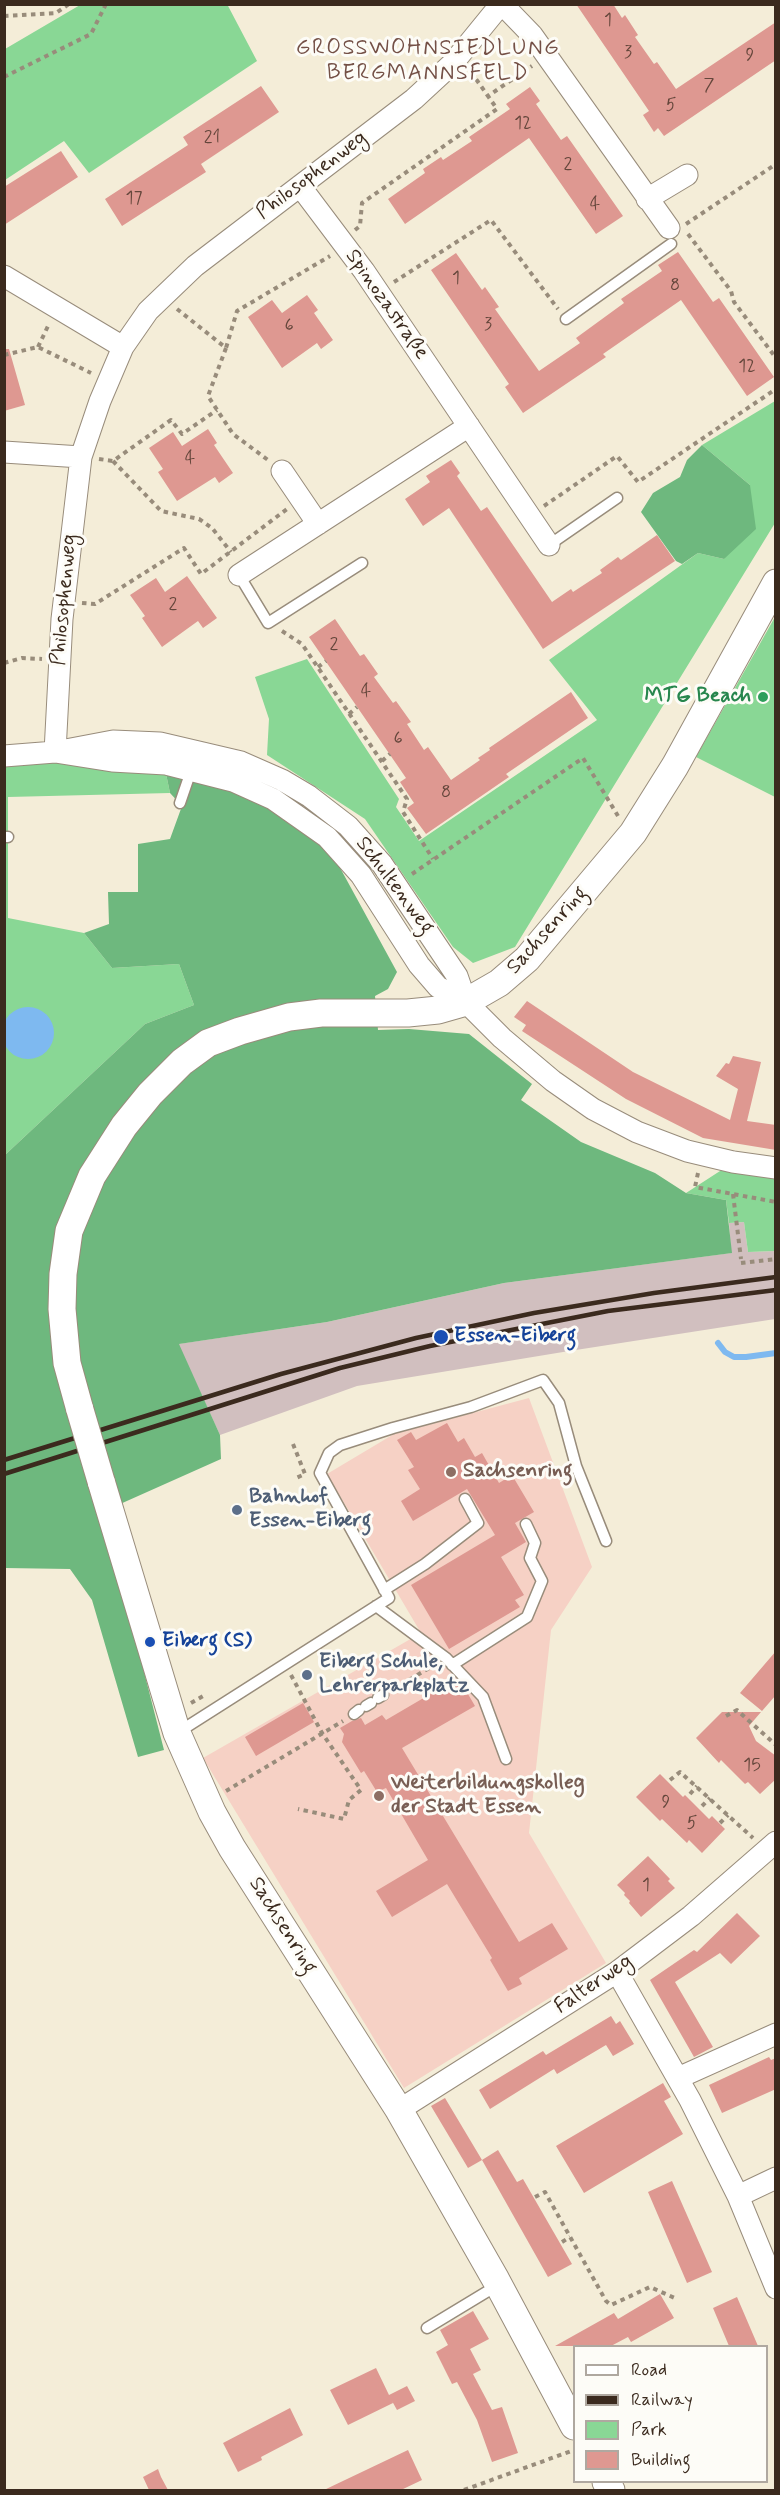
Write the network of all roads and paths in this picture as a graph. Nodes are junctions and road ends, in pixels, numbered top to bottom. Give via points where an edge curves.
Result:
1 (69, 4) edge
2 (106, 4) edge
3 (502, 4) edge
4 (4, 16) edge
5 (459, 56) junction
6 (547, 56) junction
7 (4, 77) edge
8 (488, 96) junction
9 (776, 164) edge
10 (687, 175) dead end
11 (300, 186) junction
12 (647, 199) junction
13 (670, 236) joint
14 (343, 244) junction
15 (4, 276) edge
16 (378, 292) junction
17 (162, 297) junction
18 (566, 319) joint
19 (48, 326) dead end
20 (38, 347) junction
21 (123, 347) junction
22 (226, 348) junction
23 (4, 355) edge
24 (776, 358) edge
25 (107, 381) junction
26 (776, 389) edge
27 (217, 410) junction
28 (469, 426) junction
29 (4, 452) edge
30 (81, 457) junction
31 (113, 461) junction
32 (282, 471) joint
33 (302, 498) junction
34 (617, 498) dead end
35 (529, 516) junction
36 (318, 524) junction
37 (549, 545) joint
38 (231, 552) junction
39 (362, 563) dead end
40 (239, 575) joint
41 (776, 583) edge
42 (63, 601) junction
43 (268, 623) junction
44 (59, 660) junction
45 (326, 662) dead end
46 (4, 663) edge
47 (318, 667) junction
48 (357, 707) dead end
49 (349, 714) junction
50 (55, 753) junction
51 (390, 754) dead end
52 (4, 756) edge
53 (194, 760) junction
54 (382, 761) junction
55 (180, 803) dead end
56 (633, 833) junction
57 (433, 859) junction
58 (428, 863) dead end
59 (466, 1002) junction
60 (703, 1155) junction
61 (776, 1168) edge
62 (733, 1194) junction
63 (776, 1202) edge
64 (776, 1259) edge
65 (293, 1444) dead end
66 (296, 1478) dead end
67 (465, 1499) dead end
68 (526, 1524) dead end
69 (606, 1541) dead end
70 (384, 1590) junction
71 (376, 1606) junction
72 (449, 1662) junction
73 (285, 1664) junction
74 (726, 1716) dead end
75 (177, 1733) junction
76 (322, 1733) junction
77 (776, 1745) edge
78 (506, 1759) dead end
79 (670, 1780) dead end
80 (697, 1786) junction
81 (690, 1794) dead end
82 (710, 1798) junction
83 (207, 1803) junction
84 (702, 1806) dead end
85 (298, 1809) dead end
86 (728, 1815) junction
87 (720, 1824) dead end
88 (771, 1846) edge
89 (617, 1972) junction
90 (776, 2034) edge
91 (678, 2078) junction
92 (399, 2110) junction
93 (776, 2178) edge
94 (535, 2196) dead end
95 (738, 2196) junction
96 (570, 2237) junction
97 (562, 2242) dead end
98 (771, 2262) edge
99 (499, 2285) junction
100 (776, 2288) edge
101 (677, 2299) dead end
102 (427, 2328) dead end
103 (573, 2424) edge
104 (573, 2450) edge
105 (464, 2490) edge

1 - 4 path via 56,13
2 - 7 path via 91,34
3 - 5 street, Philosophenweg
3 - 6 street
5 - 8 path
5 - 11 street, Philosophenweg via 414,99
6 - 8 path
6 - 12 street
8 - 14 path via 497,109 362,203 360,225
9 - 24 path via 682,226
10 - 12 street
11 - 14 street, Spinozastraße
11 - 17 street, Philosophenweg via 195,266
12 - 13 street
13 - 18 lane
14 - 16 street, Spinozastraße
14 - 22 path via 237,311
15 - 21 street
16 - 18 path via 491,220
16 - 28 street, Spinozastraße
17 - 21 street, Philosophenweg
17 - 22 path
19 - 20 path
20 - 23 path
20 - 25 path
21 - 25 street, Philosophenweg
22 - 27 path via 208,396
25 - 30 street, Philosophenweg
26 - 35 path via 639,482 617,456
27 - 31 path via 182,435 171,420
27 - 32 path via 233,435
28 - 35 street, Spinozastraße
28 - 36 street
29 - 30 street
30 - 31 path
30 - 42 street, Philosophenweg
31 - 38 path via 161,511 199,519 212,528
32 - 33 street
33 - 36 street
33 - 38 path
34 - 37 lane, Spinozastraße
35 - 37 street, Spinozastraße
36 - 40 street
38 - 42 path via 201,574 184,548 95,604
39 - 43 lane
40 - 43 lane
41 - 56 street, Sachsenring via 675,766
42 - 44 street, Philosophenweg
43 - 47 path via 302,644
44 - 46 path via 22,658
44 - 50 street, Philosophenweg
45 - 47 path
47 - 49 path
48 - 49 path
49 - 54 path
50 - 52 street, Schultenweg
50 - 53 street, Schultenweg via 166,764
51 - 54 path
53 - 55 lane
53 - 59 street, Schultenweg via 273,799 327,837 361,875 438,987
54 - 57 path via 407,799 402,812
56 - 57 path via 583,758
56 - 59 street, Sachsenring via 527,959 499,983
57 - 58 path
59 - 60 street, Schultenweg via 553,1081 593,1109 638,1132
59 - 75 street, Sachsenring, bridge via 438,1010 289,1017 208,1043 182,1062 124,1126 92,1176 69,1231 63,1274 67,1363
60 - 61 street, Schultenweg
60 - 62 path via 695,1187
62 - 63 path
62 - 64 path via 741,1261
65 - 66 path via 306,1474
67 - 70 lane via 478,1523
68 - 72 lane via 535,1543 530,1558 542,1581 527,1617
69 - 70 lane via 576,1466 559,1403 543,1380 471,1407 340,1445 329,1453 320,1473
70 - 71 lane via 389,1598
71 - 72 lane
71 - 73 lane
72 - 76 path
72 - 78 lane via 483,1697
73 - 75 lane
73 - 76 path
74 - 77 path via 737,1710
75 - 83 street, Sachsenring
76 - 83 path
76 - 85 path via 361,1790 349,1800 344,1819
79 - 80 path via 680,1772
80 - 81 path
80 - 82 path
82 - 84 path
82 - 86 path
83 - 92 street, Sachsenring
86 - 87 path
86 - 88 path
88 - 89 street, Falterweg via 691,1916
89 - 91 street
89 - 92 street, Falterweg
90 - 91 street
91 - 95 street
92 - 99 street, Sachsenring
93 - 95 street
94 - 96 path via 545,2192
95 - 98 street
96 - 97 path
96 - 101 path via 611,2305 650,2287
98 - 100 street
99 - 102 lane
99 - 103 street, Sachsenring
104 - 105 path

